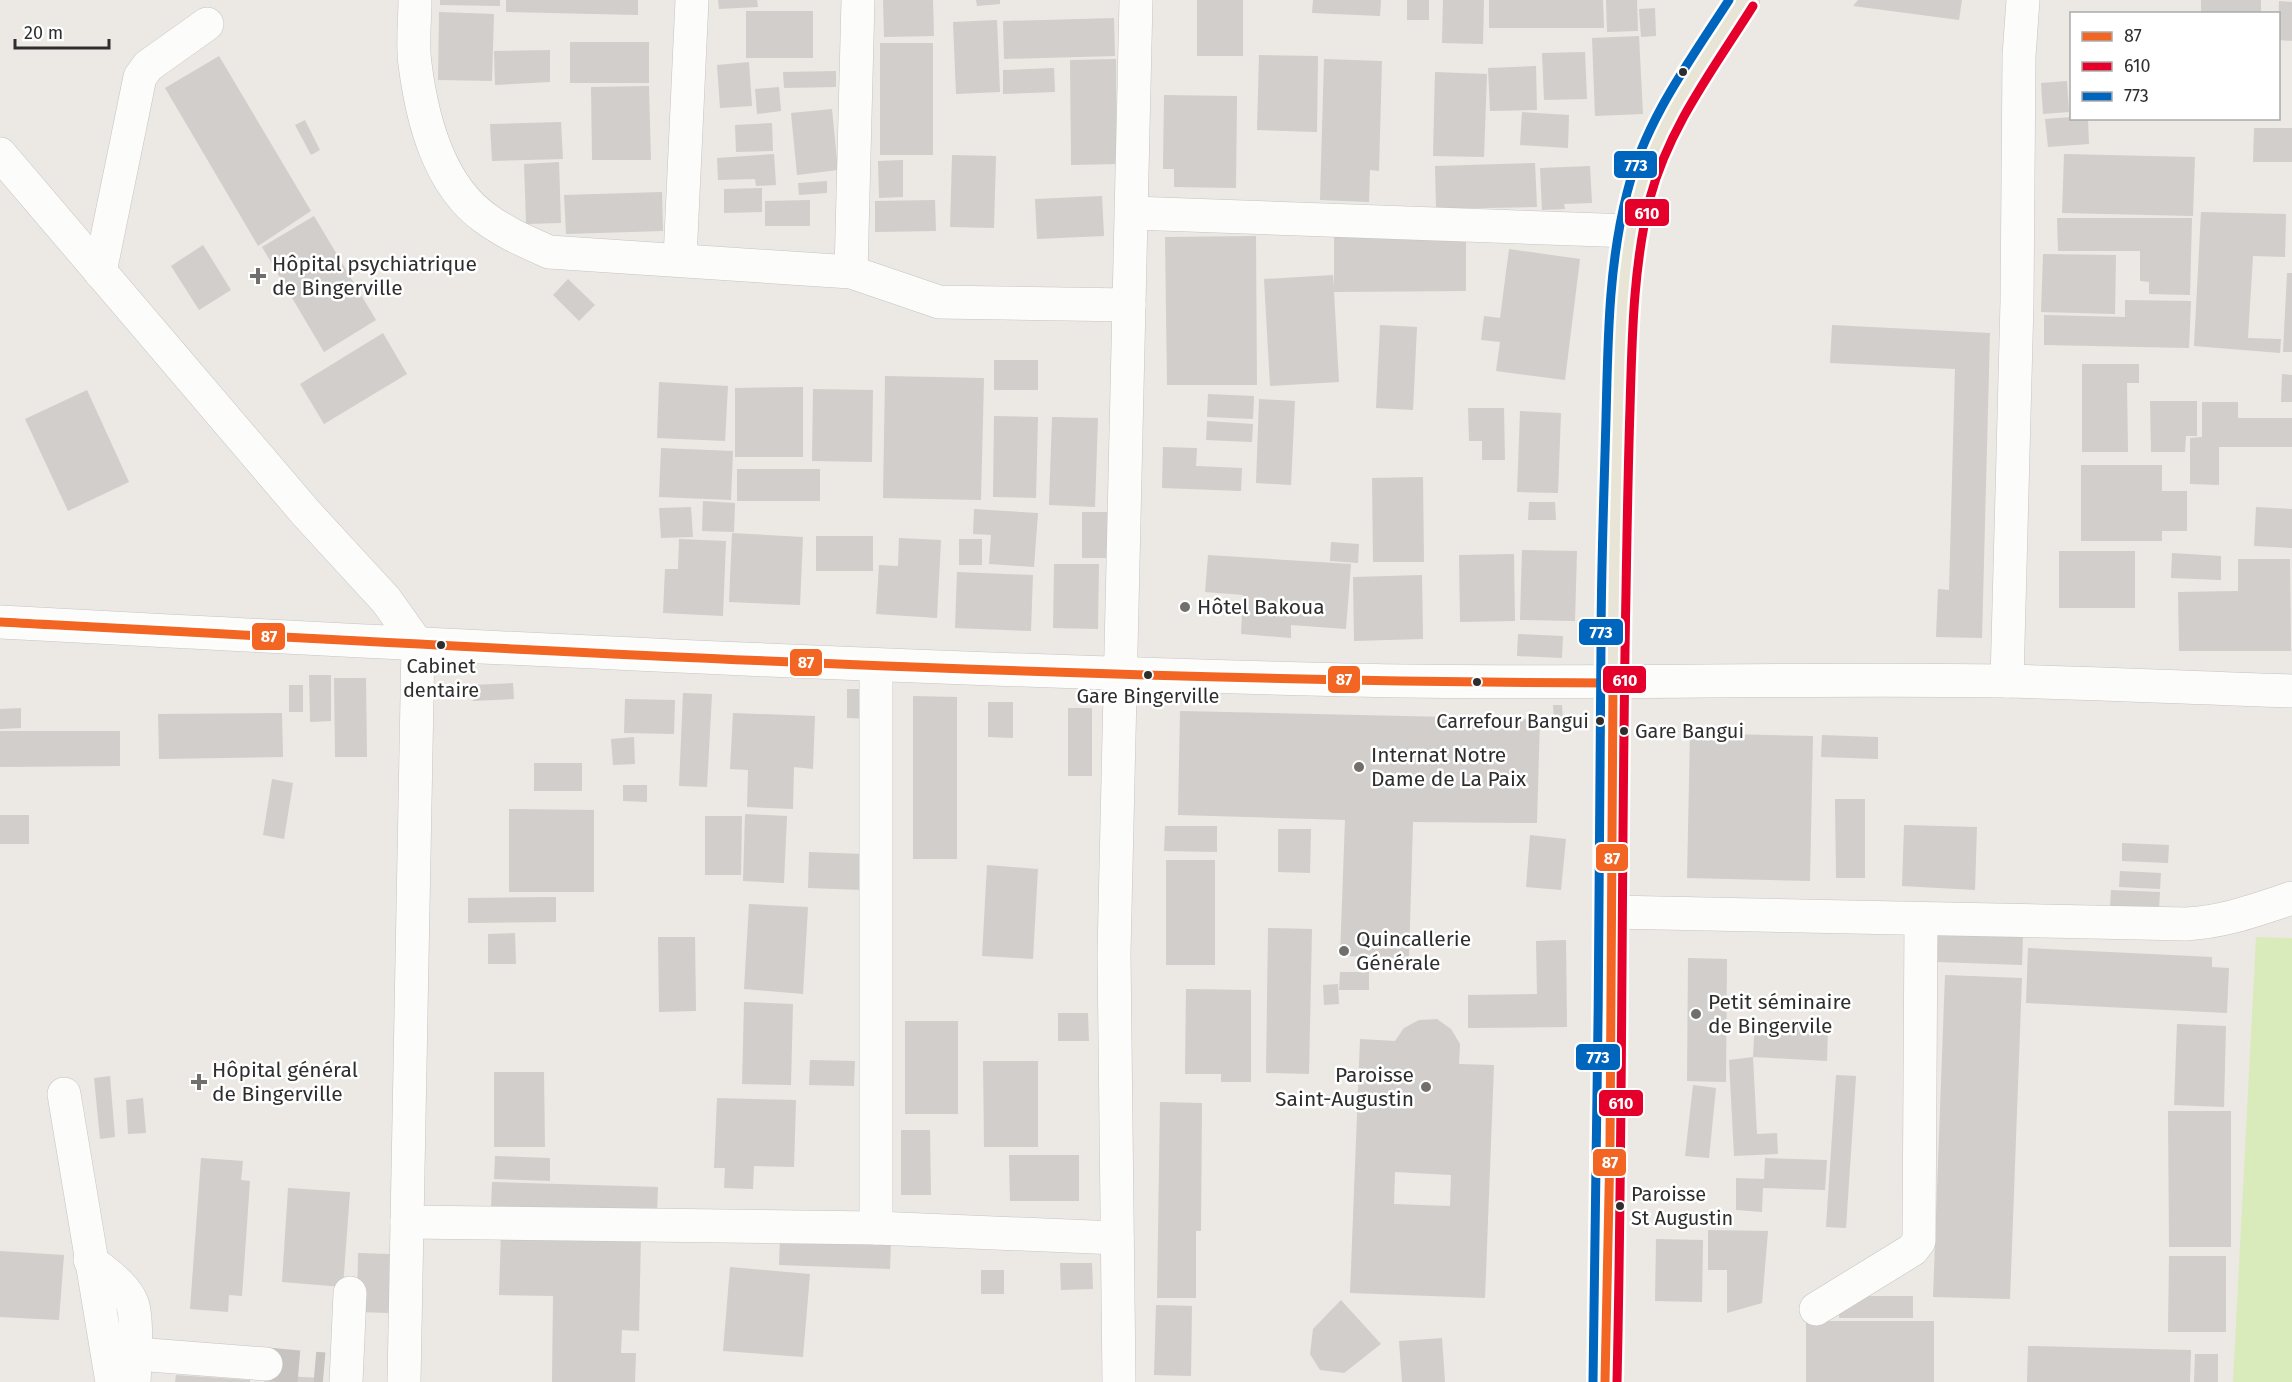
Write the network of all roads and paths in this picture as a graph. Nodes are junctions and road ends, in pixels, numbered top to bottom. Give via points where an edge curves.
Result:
1 (415, 0) edge
2 (692, 0) edge
3 (858, 0) edge
4 (1136, 0) edge
5 (1743, 0) edge
6 (2022, 0) edge
7 (207, 24) dead end
8 (0, 154) edge
9 (1132, 213) junction
10 (1631, 231) junction
11 (680, 259) junction
12 (100, 272) junction
13 (850, 272) junction
14 (1129, 305) junction
15 (0, 622) edge
16 (418, 645) junction
17 (876, 664) junction
18 (1121, 673) junction
19 (2007, 681) junction
20 (1613, 683) junction
21 (2292, 691) edge
22 (2292, 898) edge
23 (1612, 912) junction
24 (1921, 919) junction
25 (64, 1094) dead end
26 (407, 1222) junction
27 (876, 1228) junction
28 (1117, 1238) junction
29 (90, 1260) junction
30 (350, 1293) dead end
31 (1816, 1309) dead end
32 (266, 1364) tunnel mouth
33 (135, 1368) edge
34 (339, 1374) edge
35 (112, 1382) edge
36 (404, 1382) edge
37 (1119, 1382) edge
38 (1605, 1382) edge

1 - 11 street via 415,63 430,136 451,182 483,216 513,236 549,252
2 - 11 street
3 - 13 street
4 - 9 street
5 - 10 main road via 1665,124 1648,166
6 - 19 street
7 - 12 street via 148,66 140,77
8 - 12 street
9 - 10 street
9 - 14 street
10 - 20 main road via 1620,356
11 - 13 street
12 - 16 street via 306,513 386,600
13 - 14 street via 939,302
14 - 18 street
15 - 16 street
16 - 17 street
16 - 26 street
17 - 18 street
17 - 27 street
18 - 20 street
18 - 28 street via 1114,952
19 - 20 street
19 - 21 street
20 - 23 main road
22 - 24 street via 2246,915 2186,924
23 - 24 street
23 - 38 main road
24 - 31 street via 1919,1241 1912,1250
25 - 29 street
26 - 27 street
26 - 36 street
27 - 28 street
28 - 37 street
29 - 33 street via 133,1304
29 - 35 street
30 - 34 street
32 - 33 street

